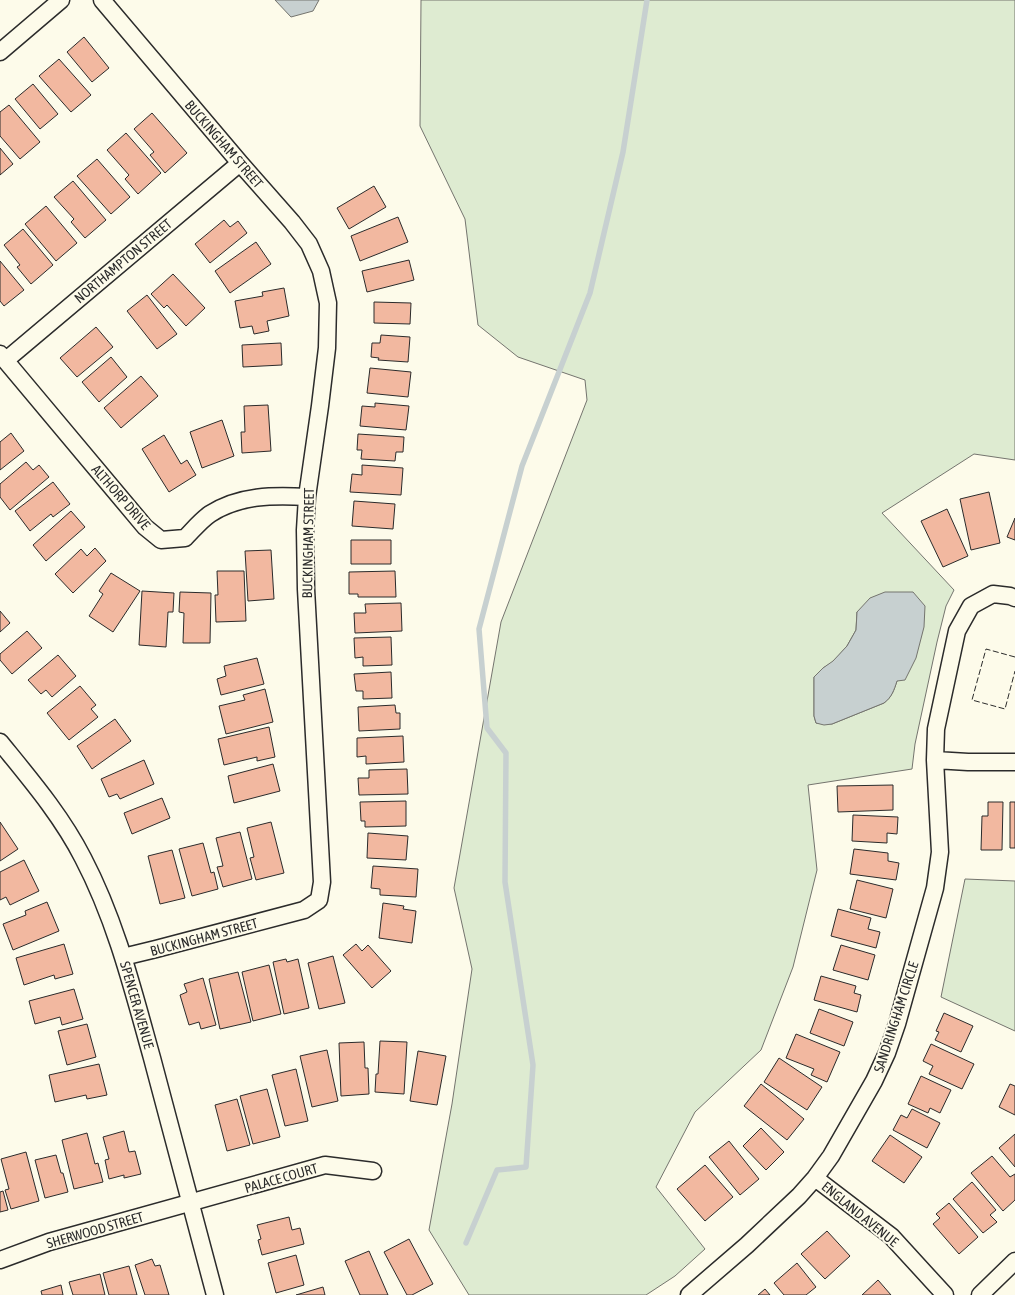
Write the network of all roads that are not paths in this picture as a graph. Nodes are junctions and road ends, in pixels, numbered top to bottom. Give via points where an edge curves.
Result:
1 (61, 0) edge
2 (102, 0) edge
3 (0, 52) edge
4 (240, 163) junction
5 (3, 357) edge
6 (307, 497) junction
7 (1015, 598) edge
8 (0, 742) edge
9 (935, 760) junction
10 (1015, 762) edge
11 (123, 957) junction
12 (373, 1171) dead end
13 (815, 1178) junction
14 (190, 1203) junction
15 (0, 1260) edge
16 (1015, 1261) edge
17 (215, 1295) edge
18 (689, 1295) edge
19 (945, 1295) edge
20 (980, 1295) edge

1 - 3 street
2 - 4 street, BUCKINGHAM STREET
4 - 5 street, NORTHAMPTON STREET
4 - 6 street, BUCKINGHAM STREET via 309,244 321,271 328,303 322,396
5 - 6 street, ALTHORP DRIVE via 145,528 161,540 185,538 208,514 230,504 284,495
6 - 11 street, BUCKINGHAM STREET via 306,589 322,882 319,900 304,910
7 - 9 street, SANDRINGHAM CIRCLE via 993,594 971,606 958,631 936,729
8 - 11 street, SPENCER AVENUE via 67,830 101,894
9 - 10 street
9 - 13 street, SANDRINGHAM CIRCLE via 940,852 935,888 912,974 892,1039 874,1081
11 - 14 street, SPENCER AVENUE
12 - 14 street, PALACE COURT via 324,1166
13 - 18 street, SANDRINGHAM CIRCLE via 753,1239
13 - 19 street, ENGLAND AVENUE via 890,1236
14 - 15 street, SHERWOOD STREET via 49,1242
14 - 17 street, SPENCER AVENUE
16 - 20 street

